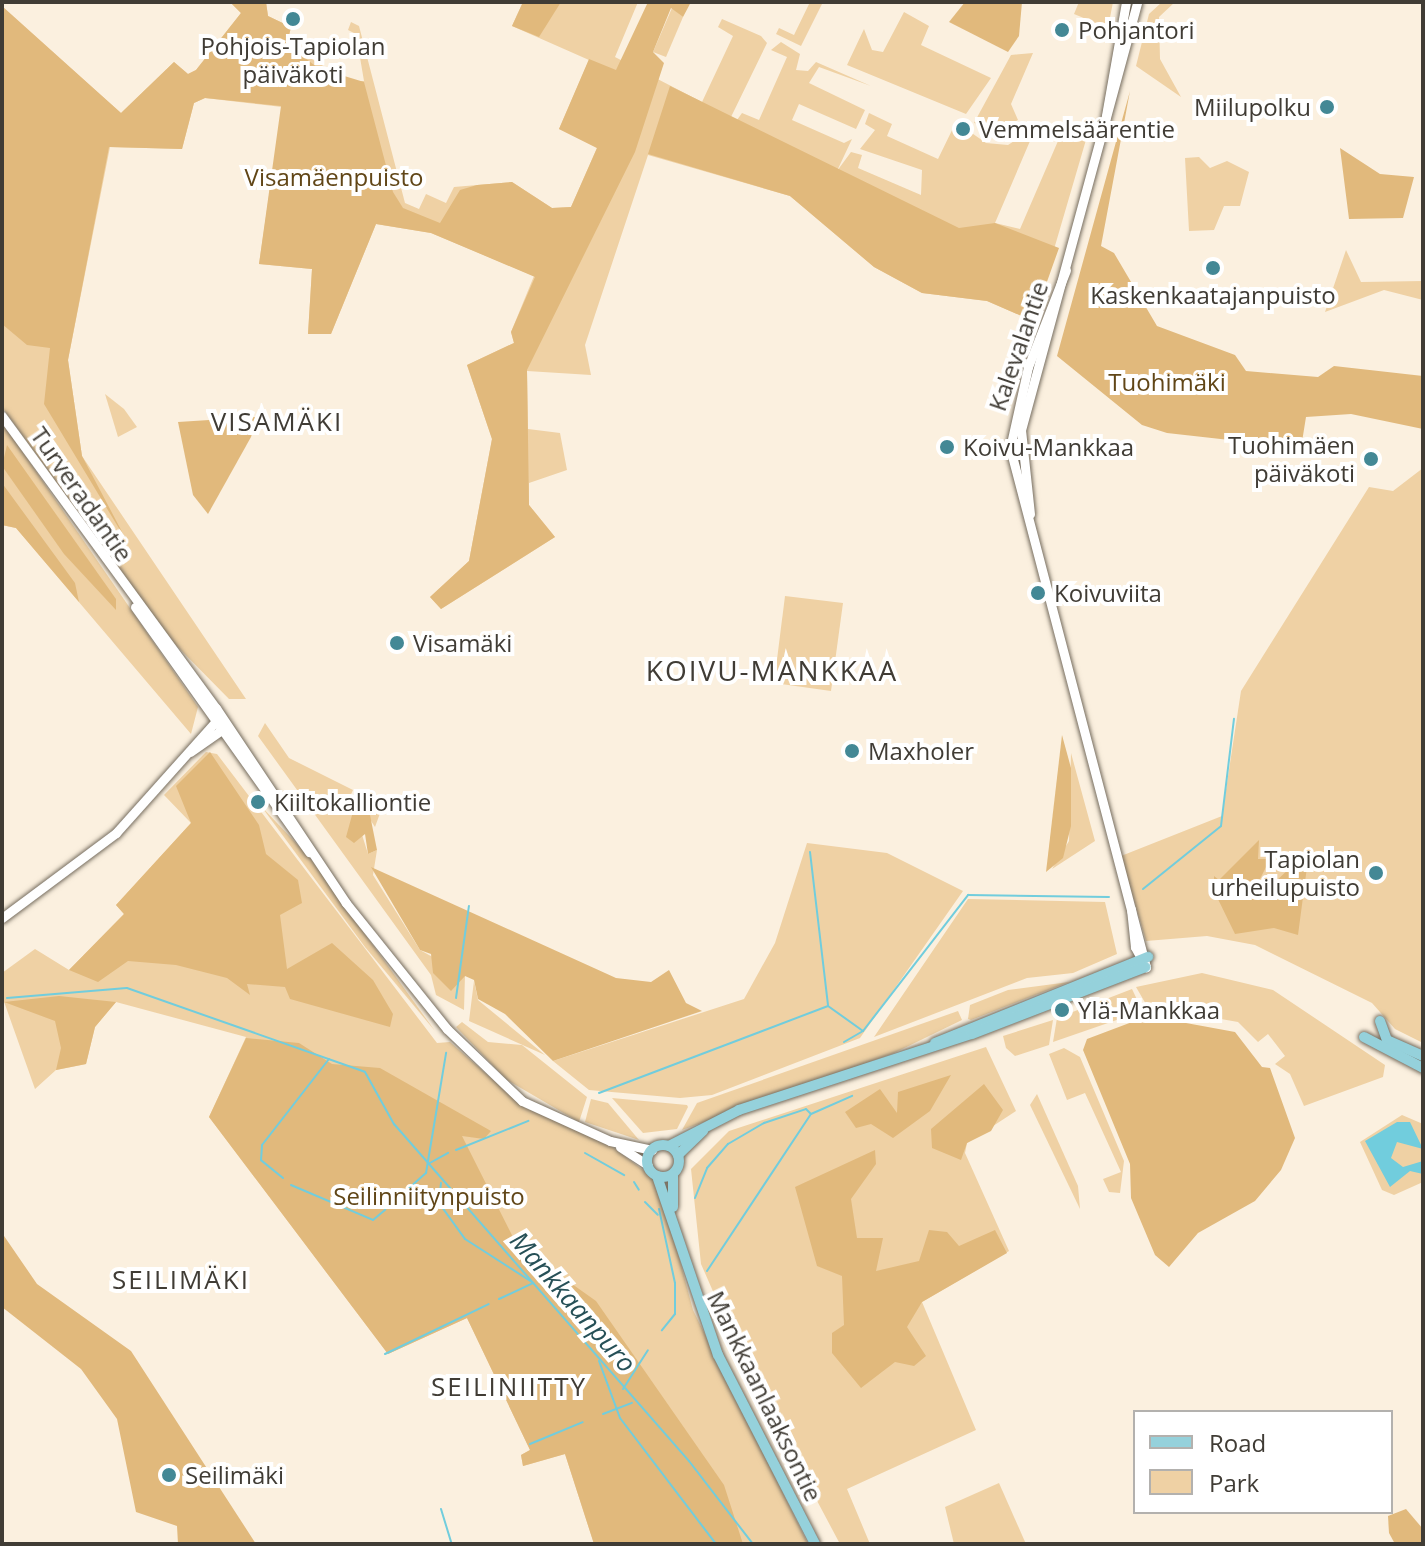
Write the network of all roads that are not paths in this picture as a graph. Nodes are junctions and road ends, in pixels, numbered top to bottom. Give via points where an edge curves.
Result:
1 (1126, 2) edge
2 (1137, 2) edge
3 (1144, 2) edge
4 (1133, 27) junction
5 (1104, 132) junction
6 (2, 416) edge
7 (130, 596) junction
8 (225, 721) junction
9 (215, 728) junction
10 (314, 857) junction
11 (2, 918) edge
12 (1144, 962) joint
13 (1380, 1021) dead end
14 (1364, 1037) dead end
15 (1423, 1056) edge
16 (1423, 1068) edge
17 (705, 1128) junction
18 (610, 1141) junction
19 (669, 1146) junction
20 (652, 1150) junction
21 (678, 1155) junction
22 (648, 1165) junction
23 (673, 1175) junction
24 (657, 1176) junction
25 (672, 1217) junction
26 (815, 1544) edge

1 - 5 main road, Kalevalantie
2 - 4 main road, Kalevalantie
3 - 4 main road
4 - 5 main road, Kalevalantie
5 - 12 main road, Kalevalantie via 1066,270 1011,428 1011,456
6 - 7 main road, Turveradantie
7 - 8 main road, Turveradantie
7 - 9 main road, Turveradantie
8 - 9 main road
8 - 10 main road
9 - 10 main road
9 - 11 main road via 180,758 116,833
10 - 18 main road via 389,961 492,1076 535,1109
12 - 17 main road
13 - 15 main road via 1387,1040
14 - 16 main road
17 - 19 main road
17 - 21 main road
18 - 20 main road
18 - 22 main road
19 - 20 main road
19 - 21 main road
20 - 22 main road
21 - 23 main road
22 - 24 main road
23 - 24 main road
23 - 25 main road, Mankkaanlaaksontie
24 - 25 main road, Mankkaanlaaksontie
25 - 26 main road, Mankkaanlaaksontie via 718,1355

